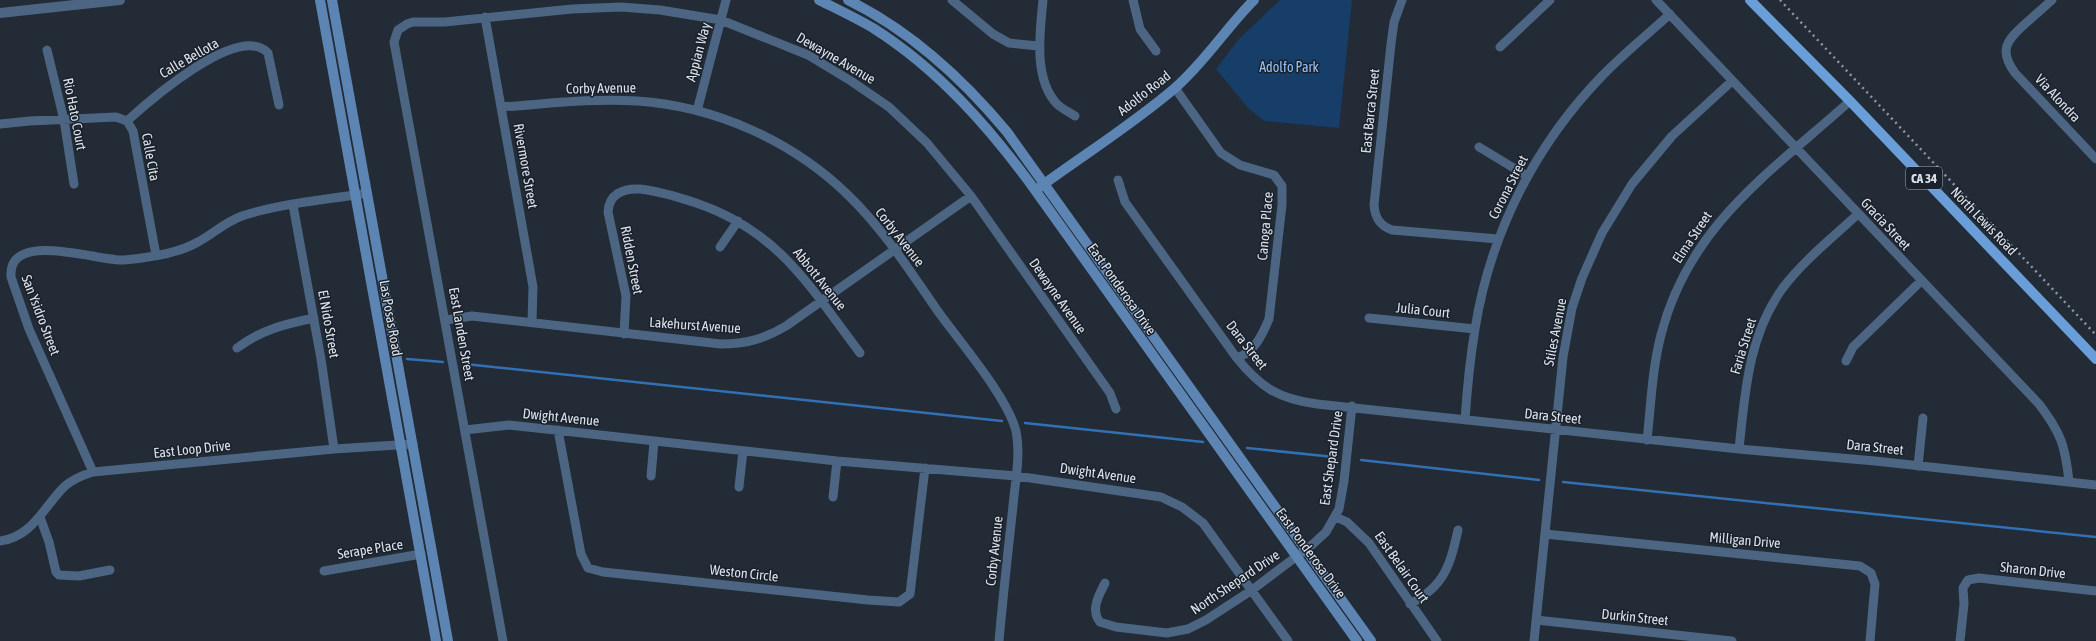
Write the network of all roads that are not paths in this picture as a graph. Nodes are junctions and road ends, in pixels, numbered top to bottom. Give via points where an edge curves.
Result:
1 (120, 0) edge
2 (320, 0) edge
3 (332, 0) edge
4 (726, 0) edge
5 (819, 0) edge
6 (848, 0) edge
7 (952, 0) edge
8 (1043, 0) edge
9 (1133, 0) edge
10 (1254, 0) edge
11 (1402, 0) edge
12 (1550, 0) edge
13 (1656, 0) edge
14 (1750, 0) edge
15 (2052, 0) edge
16 (0, 13) edge
17 (1670, 14) junction
18 (485, 17) junction
19 (721, 20) junction
20 (396, 33) joint
21 (1038, 46) junction
22 (1500, 47) dead end
23 (47, 50) dead end
24 (1156, 51) dead end
25 (1732, 81) junction
26 (1175, 88) junction
27 (1850, 102) junction
28 (279, 105) dead end
29 (501, 107) junction
30 (697, 111) junction
31 (1075, 116) dead end
32 (64, 120) junction
33 (127, 121) junction
34 (0, 124) edge
35 (1479, 147) dead end
36 (1795, 148) junction
37 (2096, 159) edge
38 (1528, 176) junction
39 (1118, 180) dead end
40 (74, 184) dead end
41 (1044, 184) junction
42 (1035, 190) junction
43 (367, 193) junction
44 (616, 194) joint
45 (355, 195) junction
46 (971, 196) junction
47 (293, 205) junction
48 (1858, 214) junction
49 (738, 221) junction
50 (1498, 240) junction
51 (720, 247) dead end
52 (894, 250) junction
53 (156, 255) junction
54 (1921, 281) junction
55 (822, 302) junction
56 (314, 318) junction
57 (1369, 318) dead end
58 (446, 320) junction
59 (532, 322) junction
60 (1475, 329) junction
61 (624, 334) junction
62 (237, 348) dead end
63 (860, 353) dead end
64 (1236, 357) junction
65 (2096, 359) edge
66 (1846, 361) dead end
67 (1352, 406) junction
68 (1116, 409) dead end
69 (1923, 418) dead end
70 (1465, 420) junction
71 (465, 430) junction
72 (558, 430) junction
73 (1556, 430) junction
74 (1648, 440) junction
75 (654, 442) junction
76 (400, 444) junction
77 (413, 444) junction
78 (334, 449) junction
79 (1739, 449) junction
80 (743, 451) junction
81 (837, 461) junction
82 (1918, 466) junction
83 (925, 468) junction
84 (93, 472) junction
85 (651, 476) dead end
86 (1016, 476) junction
87 (2069, 481) junction
88 (2096, 484) edge
89 (739, 487) dead end
90 (833, 496) dead end
91 (40, 517) junction
92 (1336, 517) junction
93 (1458, 530) dead end
94 (1545, 534) junction
95 (0, 541) edge
96 (1306, 550) junction
97 (421, 554) junction
98 (1296, 556) junction
99 (110, 570) dead end
100 (324, 571) dead end
101 (1105, 584) dead end
102 (1252, 590) junction
103 (2096, 590) edge
104 (1410, 604) junction
105 (1536, 620) junction
106 (436, 641) edge
107 (448, 641) edge
108 (503, 641) edge
109 (999, 641) edge
110 (1288, 641) edge
111 (1357, 641) edge
112 (1371, 641) edge
113 (1437, 641) edge
114 (1534, 641) edge
115 (1732, 641) edge
116 (1870, 641) edge
117 (1960, 641) edge

1 - 16 street
2 - 45 main road, Las Posas Road
3 - 43 main road, Las Posas Road
4 - 19 street, Appian Way
5 - 42 main road, East Ponderosa Drive via 872,28 901,48 950,89 992,135
6 - 41 main road, East Ponderosa Drive via 893,27 967,87 1007,132
7 - 21 street via 993,34 1009,43
8 - 21 street
9 - 24 street via 1140,29
10 - 26 main road, Adolfo Road
11 - 50 street, East Barca Street via 1394,22 1374,205 1377,219 1392,230
12 - 22 street
13 - 17 street, Gracia Street
14 - 27 main road, North Lewis Road / CA 34
15 - 37 street, Via Alondra via 2011,37 2006,52 2007,59 2015,73
17 - 25 street, Gracia Street
17 - 38 street, Corona Street via 1602,76 1574,108
18 - 19 street, Dewayne Avenue via 621,7 672,11
18 - 20 street, Dewayne Avenue via 446,22 414,22 403,26
18 - 29 street, Rivermore Street
19 - 30 street, Appian Way
19 - 46 street, Dewayne Avenue via 808,55 873,95 922,138
20 - 58 street, East Landen Street via 394,42
21 - 31 street via 1046,85 1056,103
23 - 32 street, Rio Hato Court
25 - 36 street, Gracia Street
25 - 73 street, Stiles Avenue via 1672,136 1651,159 1620,202 1602,233 1582,278 1567,329
26 - 41 main road, Adolfo Road
26 - 64 street, Canoga Place via 1222,153 1240,165 1274,175 1282,186 1269,319 1257,343 1246,354
27 - 36 street, Elma Street
27 - 65 main road, North Lewis Road / CA 34
28 - 33 street, Calle Bellota via 268,53 262,48 240,48 221,53 167,86
29 - 30 street, Corby Avenue via 606,100 658,103
29 - 59 street, Rivermore Street via 533,287
30 - 52 street, Corby Avenue via 738,124 808,162 849,196
32 - 33 street, Calle Cita via 116,116
32 - 34 street, Calle Cita
32 - 40 street, Rio Hato Court
33 - 53 street, Calle Cita via 133,131
35 - 38 street
36 - 48 street, Gracia Street
36 - 74 street, Elma Street via 1726,212 1699,249 1679,284 1666,316 1657,350
38 - 50 street, Corona Street
39 - 64 street, Dara Street via 1125,202
41 - 42 main road, Adolfo Road
41 - 96 main road, East Ponderosa Drive
42 - 98 main road, East Ponderosa Drive
43 - 45 street, San Ysidro Street
43 - 77 main road, Las Posas Road
44 - 49 street, Abbott Avenue via 635,189 669,195 706,206
44 - 61 street, Ridden Street via 610,201 608,212 626,296
45 - 47 street, San Ysidro Street
45 - 76 main road, Las Posas Road
46 - 52 street, Lakehurst Avenue
46 - 68 street, Dewayne Avenue via 1110,393
47 - 53 street, San Ysidro Street via 241,217 223,225 191,246
47 - 56 street, El Nido Street
48 - 54 street, Gracia Street
48 - 79 street, Faria Street via 1795,274 1782,289 1770,310 1761,328 1746,378
49 - 51 street
49 - 55 street, Abbott Avenue via 786,257
50 - 60 street, Corona Street
52 - 55 street, Lakehurst Avenue
52 - 86 street, Corby Avenue via 1002,401 1016,430
53 - 84 street, San Ysidro Street via 121,260 102,259 69,251 45,251 22,256 12,266 11,277 29,329
54 - 66 street via 1853,347
54 - 87 street, Gracia Street via 2039,404 2052,422 2065,448
55 - 61 street, Lakehurst Avenue via 777,331 750,342 721,344
55 - 63 street, Abbott Avenue
56 - 62 street via 269,329
56 - 78 street, El Nido Street
57 - 60 street, Julia Court
58 - 59 street, Lakehurst Avenue via 472,316
58 - 71 street, East Landen Street
59 - 61 street, Lakehurst Avenue
60 - 70 street, Corona Street
64 - 67 street, Dara Street via 1262,385 1288,398 1317,404
67 - 70 street, Dara Street
67 - 92 street, East Shepard Drive via 1341,503
69 - 82 street
70 - 73 street, Dara Street
71 - 72 street, Dwight Avenue via 502,425
71 - 108 street, East Landen Street
72 - 75 street, Dwight Avenue
72 - 83 street, Weston Circle via 581,554 588,568 603,572 868,600 899,602 910,594
73 - 74 street, Dara Street
73 - 94 street, Stiles Avenue
74 - 79 street, Dara Street
75 - 80 street, Dwight Avenue
75 - 85 street
76 - 77 street, East Loop Drive
76 - 78 street, East Loop Drive
76 - 97 main road, Las Posas Road
77 - 107 main road, Las Posas Road
78 - 84 street, East Loop Drive
79 - 82 street, Dara Street
80 - 81 street, Dwight Avenue
80 - 89 street
81 - 83 street, Dwight Avenue
81 - 90 street
82 - 87 street, Dara Street
83 - 86 street, Dwight Avenue
84 - 91 street, East Loop Drive via 70,483
86 - 102 street, Dwight Avenue via 1150,494 1171,501 1192,513 1203,523
86 - 109 street, Corby Avenue
87 - 88 street, Dara Street
91 - 95 street, East Loop Drive via 26,531 12,539
91 - 99 street via 59,575
92 - 96 street, East Shepard Drive via 1326,532
92 - 104 street, East Belair Court via 1347,522 1369,543
93 - 104 street via 1445,574 1430,592
94 - 105 street, Stiles Avenue
94 - 116 street, Milligan Drive via 1860,566 1871,573 1875,584
96 - 98 street, North Shepard Drive
96 - 112 main road, East Ponderosa Drive
97 - 100 street, Serape Place
97 - 106 main road, Las Posas Road
98 - 102 street, North Shepard Drive
98 - 111 main road, East Ponderosa Drive
101 - 102 street, North Shepard Drive via 1096,605 1096,614 1100,622 1116,627 1167,633 1194,627
102 - 110 street, Dwight Avenue
103 - 117 street, Sharon Drive via 1979,578 1968,580 1963,588
104 - 113 street, East Belair Court
105 - 114 street, Stiles Avenue
105 - 115 street, Durkin Street

